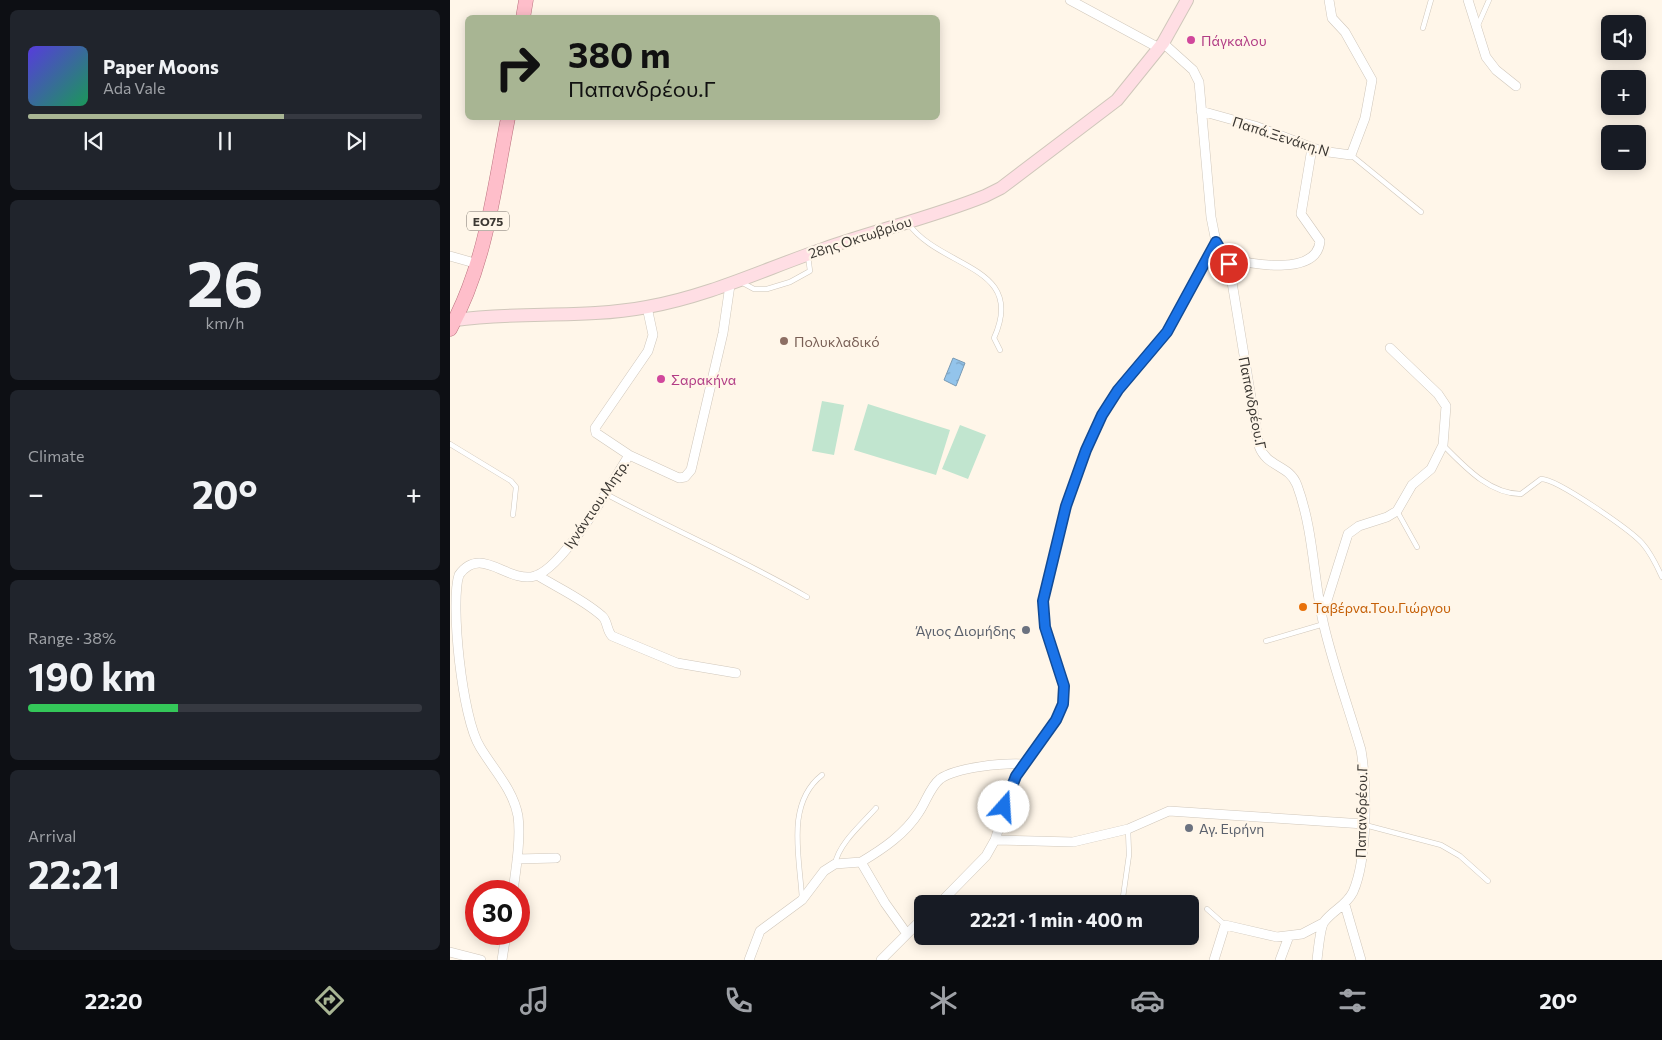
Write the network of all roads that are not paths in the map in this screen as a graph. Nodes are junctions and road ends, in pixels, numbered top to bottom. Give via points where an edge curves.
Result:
1 (526, 0) edge
2 (1070, 0) edge
3 (1187, 0) edge
4 (1329, 0) edge
5 (1431, 0) edge
6 (1468, 0) edge
7 (1489, 0) edge
8 (524, 15) edge
9 (1478, 25) junction
10 (1423, 28) dead end
11 (1161, 46) junction
12 (1516, 86) dead end
13 (1201, 111) junction
14 (508, 120) edge
15 (1312, 148) junction
16 (1352, 155) junction
17 (1421, 212) dead end
18 (907, 222) junction
19 (1216, 242) junction
20 (808, 254) junction
21 (450, 256) edge
22 (1227, 258) junction
23 (478, 264) junction
24 (735, 283) junction
25 (647, 307) junction
26 (454, 317) edge
27 (1390, 348) dead end
28 (1000, 350) dead end
29 (450, 444) edge
30 (1443, 445) junction
31 (629, 455) junction
32 (604, 494) junction
33 (1397, 511) junction
34 (513, 515) dead end
35 (1417, 547) dead end
36 (537, 575) junction
37 (1662, 577) edge
38 (807, 597) dead end
39 (451, 605) edge
40 (1323, 614) junction
41 (1324, 624) junction
42 (1266, 641) dead end
43 (736, 673) dead end
44 (1023, 764) junction
45 (822, 775) dead end
46 (876, 808) dead end
47 (1364, 824) junction
48 (1128, 829) junction
49 (995, 840) junction
50 (556, 858) dead end
51 (516, 859) junction
52 (861, 862) junction
53 (834, 864) junction
54 (514, 880) edge
55 (1488, 880) dead end
56 (948, 895) edge
57 (1123, 895) edge
58 (802, 900) junction
59 (1345, 905) junction
60 (1208, 910) dead end
61 (1323, 923) junction
62 (1225, 926) junction
63 (914, 928) edge
64 (908, 934) junction
65 (1289, 936) junction
66 (504, 945) edge
67 (450, 952) edge
68 (468, 958) edge
69 (481, 960) edge
70 (502, 960) edge
71 (749, 960) edge
72 (881, 960) edge
73 (1214, 960) edge
74 (1280, 960) edge
75 (1317, 960) edge
76 (1361, 960) edge

1 - 8 main road
2 - 11 street, Παπανδρέου.Γ
3 - 11 main road, 28ης Οκτωβρίου
4 - 16 street via 1332,18 1345,32 1371,76 1372,87 1365,118
5 - 10 lane
6 - 9 street
7 - 9 lane
9 - 12 street via 1486,57
11 - 13 street, Παπανδρέου.Γ via 1180,58 1197,76
11 - 18 main road, 28ης Οκτωβρίου via 1117,100 1001,188 969,203
13 - 15 street, Παπά.Ξενάκη.Ν via 1255,126
13 - 19 street, Παπανδρέου.Γ
14 - 23 main road, ΕΟ75
15 - 16 street, Παπά.Ξενάκη.Ν
15 - 22 street via 1301,208 1303,219 1320,241 1317,252 1299,264 1267,264
16 - 17 lane
18 - 20 main road, 28ης Οκτωβρίου
18 - 28 lane via 913,231 937,248 993,282 1003,315 994,338
19 - 22 street, Παπανδρέου.Γ
19 - 44 street via 1167,332 1118,390 1086,450 1066,506 1043,601 1045,627 1064,686 1064,699 1056,720
20 - 24 main road, 28ης Οκτωβρίου
20 - 24 lane via 810,271 790,282 761,290
21 - 23 street
22 - 40 street, Παπανδρέου.Γ via 1258,446 1265,458 1291,474 1296,483 1311,534
23 - 26 main road, ΕΟ75
24 - 25 main road, 28ης Οκτωβρίου
24 - 31 street via 691,470 679,478
25 - 26 main road, 28ης Οκτωβρίου via 589,313
25 - 31 street, Ιγνάντιου.Μητρ. via 653,335 648,351 595,428 596,433
27 - 30 street via 1438,394 1446,406
29 - 34 lane via 511,481 516,487
30 - 33 street via 1431,469 1412,485
30 - 37 lane via 1476,476 1506,491 1521,494 1541,480 1556,483 1628,530 1644,545
31 - 32 street, Ιγνάντιου.Μητρ.
32 - 36 street, Ιγνάντιου.Μητρ. via 561,556
32 - 38 lane via 720,549
33 - 35 lane
33 - 40 street via 1359,526 1348,534
36 - 39 street via 525,577 486,563 476,563 458,575
36 - 43 street via 594,609 604,618 612,636 677,663
39 - 51 street via 454,664 479,746 508,788 518,816
40 - 41 street, Παπανδρέου.Γ
41 - 42 lane
41 - 47 street, Παπανδρέου.Γ via 1361,750
44 - 49 street via 1010,788
44 - 52 street via 1006,763 941,778 909,825 882,850
45 - 58 lane via 804,796 796,824
46 - 53 lane via 836,856
47 - 48 street via 1169,811
47 - 55 lane via 1441,845 1460,856
47 - 59 street, Παπανδρέου.Γ via 1359,874
48 - 49 street via 1073,842
48 - 57 lane via 1129,855
49 - 56 street via 986,856
50 - 51 street
51 - 54 street
52 - 53 street
52 - 64 street
53 - 58 street via 824,871
58 - 71 street via 760,931
59 - 61 street
59 - 76 street
60 - 62 lane
61 - 65 street via 1302,934
61 - 75 street
62 - 65 street via 1277,937
62 - 73 street
63 - 64 street
64 - 72 street
65 - 74 street
66 - 70 street
67 - 68 street
68 - 69 street

